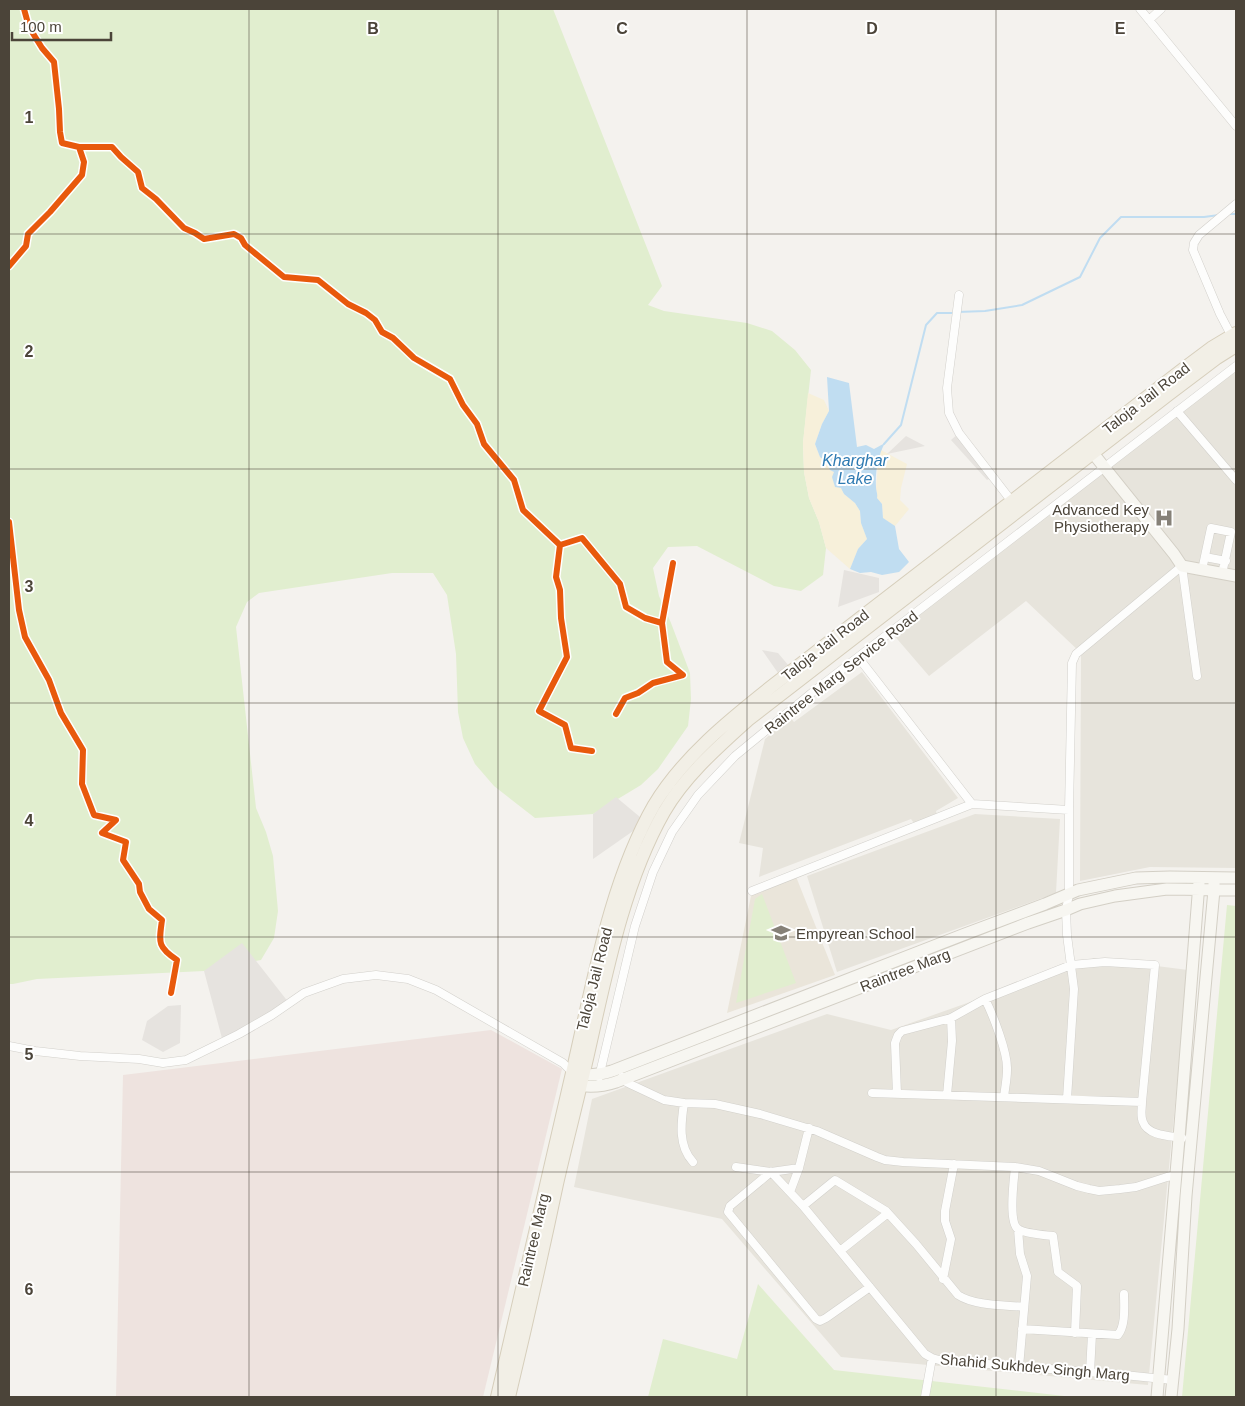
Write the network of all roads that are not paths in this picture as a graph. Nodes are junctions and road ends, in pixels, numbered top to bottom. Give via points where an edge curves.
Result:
1 (1140, 9) edge
2 (1161, 9) edge
3 (1149, 20) junction
4 (1236, 126) edge
5 (1236, 204) edge
6 (959, 295) dead end
7 (1235, 338) edge
8 (1236, 366) edge
9 (1177, 411) junction
10 (1090, 448) junction
11 (1105, 467) junction
12 (1236, 480) edge
13 (1015, 506) junction
14 (1206, 557) junction
15 (1226, 561) junction
16 (1182, 566) junction
17 (1202, 570) junction
18 (1222, 574) junction
19 (1236, 576) edge
20 (858, 657) junction
21 (1197, 676) dead end
22 (972, 804) junction
23 (1068, 810) junction
24 (1200, 877) junction
25 (1236, 878) edge
26 (1214, 884) junction
27 (1198, 889) junction
28 (1236, 890) edge
29 (752, 891) dead end
30 (1068, 894) junction
31 (1066, 910) junction
32 (1071, 965) junction
33 (985, 999) junction
34 (951, 1018) junction
35 (9, 1046) edge
36 (600, 1074) junction
37 (621, 1074) junction
38 (577, 1079) junction
39 (597, 1087) junction
40 (872, 1093) dead end
41 (897, 1094) junction
42 (947, 1095) junction
43 (1004, 1097) junction
44 (1067, 1099) junction
45 (1142, 1102) junction
46 (684, 1103) junction
47 (809, 1128) junction
48 (1185, 1139) junction
49 (693, 1162) dead end
50 (954, 1164) junction
51 (736, 1167) dead end
52 (1015, 1167) junction
53 (799, 1168) junction
54 (771, 1172) junction
55 (1176, 1175) junction
56 (790, 1192) junction
57 (1182, 1197) junction
58 (803, 1206) junction
59 (888, 1214) junction
60 (1018, 1229) junction
61 (840, 1251) junction
62 (1169, 1256) junction
63 (1182, 1264) junction
64 (943, 1279) junction
65 (870, 1287) junction
66 (1124, 1294) dead end
67 (1024, 1307) junction
68 (1022, 1329) junction
69 (1074, 1333) junction
70 (1092, 1334) junction
71 (932, 1358) junction
72 (1019, 1367) junction
73 (1090, 1372) junction
74 (1156, 1375) junction
75 (1174, 1376) junction
76 (497, 1397) edge
77 (509, 1397) edge
78 (925, 1397) edge
79 (1157, 1397) edge
80 (1171, 1397) edge

1 - 3 street
2 - 3 street
3 - 4 street
5 - 7 street via 1200,235 1193,250 1220,314
6 - 13 street via 947,388 949,413 959,433
7 - 10 main road, Taloja Jail Road via 1210,348
8 - 9 street, Raintree Marg Service Road
9 - 11 street, Raintree Marg Service Road
9 - 12 street
10 - 11 main road
10 - 13 main road, Taloja Jail Road
11 - 16 main road
11 - 20 street, Raintree Marg Service Road
13 - 38 main road, Taloja Jail Road via 740,711 668,784 632,850 612,910 598,963
14 - 15 street
14 - 15 street via 1211,528 1231,532
14 - 17 street
15 - 18 street
16 - 17 main road
16 - 21 street
16 - 23 street via 1076,654 1072,663
17 - 18 main road
18 - 19 main road
20 - 22 street
20 - 36 street, Raintree Marg Service Road via 735,756 698,796 672,832 653,872 635,926
22 - 23 street
22 - 29 street
23 - 30 street
24 - 26 main road, Raintree Marg
24 - 27 main road
24 - 30 main road, Raintree Marg via 1136,878
25 - 26 main road, Raintree Marg
26 - 27 main road, Raintree Marg
26 - 28 main road, Raintree Marg
26 - 48 main road
27 - 31 main road, Raintree Marg via 1166,889 1115,896
27 - 48 main road
30 - 31 street
30 - 37 main road, Raintree Marg
31 - 32 street
31 - 37 main road, Raintree Marg
32 - 33 street
32 - 44 street via 1074,989
32 - 45 street via 1105,962 1155,965
33 - 34 street
33 - 43 street via 1008,1069
34 - 41 street via 902,1031 898,1035 895,1043
34 - 42 street
35 - 38 street via 80,1056 173,1063 239,1034 304,994 343,979 376,975 408,979 436,990 564,1063
36 - 37 main road, Raintree Marg
36 - 38 main road, Raintree Marg
36 - 39 street, Raintree Marg Service Road
37 - 39 main road, Raintree Marg via 607,1085
37 - 46 street via 640,1090 658,1098
38 - 39 main road, Raintree Marg
38 - 76 main road, Raintree Marg
38 - 77 main road, Raintree Marg
40 - 41 street
41 - 42 street
42 - 43 street
43 - 44 street
44 - 45 street
45 - 48 street via 1143,1124 1148,1129
46 - 47 street via 734,1107
46 - 49 street via 682,1142
47 - 50 street via 885,1160
47 - 53 street
48 - 55 main road
48 - 57 main road
50 - 52 street
50 - 64 street via 945,1211 951,1239
51 - 54 street
52 - 55 street via 1039,1171 1099,1191 1136,1187
52 - 60 street via 1013,1218
53 - 54 street
53 - 56 street
54 - 56 street, Shahid Sukhdev Singh Marg
54 - 65 street via 730,1206 728,1212 816,1319 826,1318
55 - 57 main road
56 - 58 street, Shahid Sukhdev Singh Marg
57 - 62 main road via 1171,1226
57 - 63 main road
58 - 59 street via 835,1180
58 - 61 street, Shahid Sukhdev Singh Marg
59 - 61 street
59 - 64 street
60 - 67 street via 1020,1254 1027,1276
60 - 69 street via 1053,1236 1058,1272 1077,1286
61 - 65 street, Shahid Sukhdev Singh Marg
62 - 63 main road
62 - 74 main road
63 - 75 main road
64 - 67 street via 958,1295 968,1300
65 - 71 street, Shahid Sukhdev Singh Marg via 925,1354
66 - 70 street via 1122,1326 1118,1336
67 - 68 street
68 - 69 street
68 - 72 street
69 - 70 street
70 - 73 street
71 - 72 street, Shahid Sukhdev Singh Marg
71 - 78 street
72 - 73 street, Shahid Sukhdev Singh Marg
73 - 74 street, Shahid Sukhdev Singh Marg
74 - 75 main road
74 - 79 main road
75 - 80 main road

